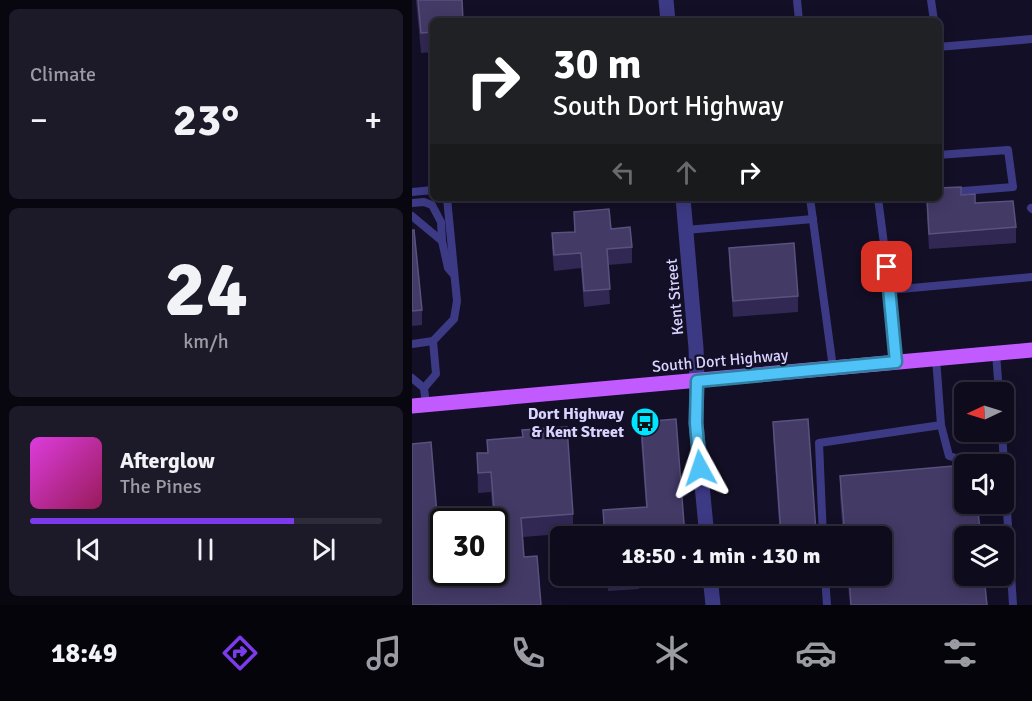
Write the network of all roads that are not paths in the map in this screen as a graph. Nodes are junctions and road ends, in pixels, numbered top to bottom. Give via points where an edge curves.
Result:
1 (666, 0) edge
2 (797, 0) edge
3 (931, 0) edge
4 (668, 18) edge
5 (799, 18) edge
6 (934, 18) edge
7 (1032, 39) edge
8 (942, 47) edge
9 (942, 155) edge
10 (430, 190) edge
11 (412, 192) edge
12 (942, 194) edge
13 (447, 201) edge
14 (683, 201) edge
15 (810, 201) edge
16 (880, 201) edge
17 (412, 203) edge
18 (412, 216) edge
19 (813, 219) junction
20 (686, 230) junction
21 (442, 241) junction
22 (454, 276) junction
23 (1032, 277) edge
24 (890, 290) junction
25 (433, 341) junction
26 (412, 344) edge
27 (1032, 350) edge
28 (996, 353) junction
29 (936, 358) junction
30 (896, 362) junction
31 (833, 368) junction
32 (412, 378) edge
33 (697, 381) junction
34 (998, 382) edge
35 (424, 388) junction
36 (419, 405) edge
37 (941, 425) junction
38 (954, 457) edge
39 (1007, 514) edge
40 (705, 526) edge
41 (823, 526) edge
42 (711, 586) edge
43 (826, 586) edge
44 (713, 605) edge
45 (827, 605) edge
46 (1013, 605) edge

1 - 4 street
2 - 5 lane
3 - 6 lane
7 - 8 lane
9 - 12 lane via 1008,150 1013,187
10 - 11 lane
13 - 22 lane
14 - 20 street, Kent Street
15 - 19 lane
16 - 24 lane
17 - 21 lane via 432,205 441,222
18 - 21 lane
19 - 20 lane
19 - 31 lane
20 - 33 street, Kent Street
21 - 22 lane via 448,268
22 - 25 lane via 454,319
23 - 24 lane
24 - 30 lane
25 - 26 lane
25 - 35 lane via 436,374
27 - 28 main road, South Dort Highway
28 - 29 main road, South Dort Highway
28 - 34 lane
29 - 30 main road, South Dort Highway
29 - 37 lane
30 - 31 main road, South Dort Highway
31 - 33 main road, South Dort Highway
32 - 35 lane
33 - 36 main road, South Dort Highway
33 - 40 street, Kent Street via 696,423
35 - 36 lane
37 - 38 lane via 949,456
37 - 41 lane via 819,443
39 - 46 lane
42 - 44 street
43 - 45 lane

